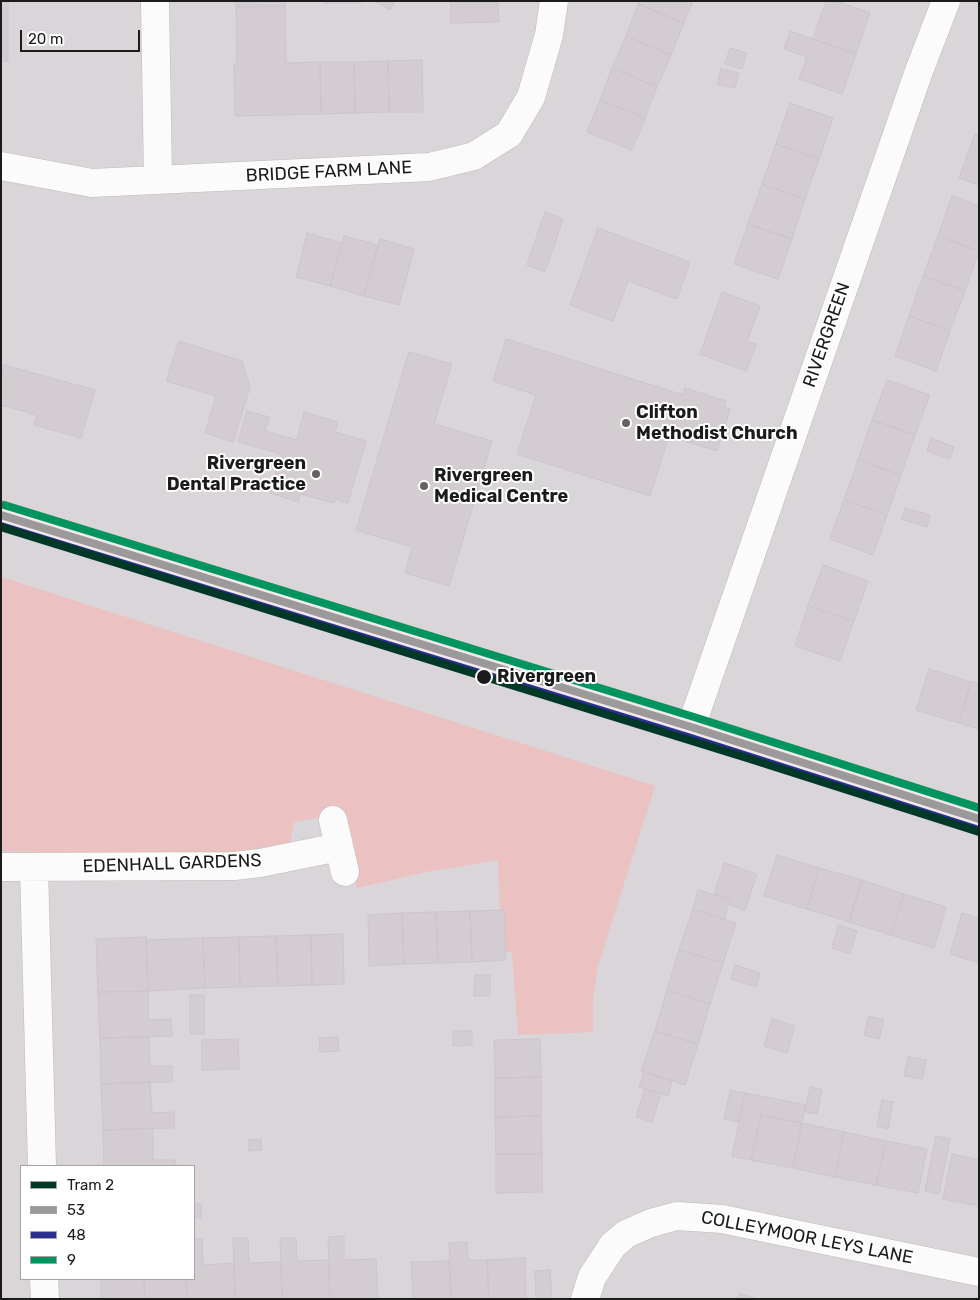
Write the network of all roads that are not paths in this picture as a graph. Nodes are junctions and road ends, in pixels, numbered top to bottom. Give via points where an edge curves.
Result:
1 (155, 1) edge
2 (554, 1) edge
3 (946, 1) edge
4 (1, 166) edge
5 (158, 179) junction
6 (1, 515) edge
7 (691, 727) junction
8 (979, 819) edge
9 (333, 820) dead end
10 (1, 867) edge
11 (34, 868) junction
12 (42, 1165) edge
13 (979, 1272) edge
14 (44, 1280) edge
15 (45, 1299) edge
16 (585, 1299) edge

1 - 5 street
2 - 5 street, BRIDGE FARM LANE via 549,35 531,97 508,134 474,156 429,167
3 - 7 street, RIVERGREEN
4 - 5 street, BRIDGE FARM LANE via 92,182
6 - 7 street
7 - 8 street
9 - 11 street, EDENHALL GARDENS via 342,859 234,866
10 - 11 street, EDENHALL GARDENS
11 - 12 street
13 - 16 street, COLLEYMOOR LEYS LANE via 722,1220 677,1216 651,1222 626,1234 613,1245 592,1276
14 - 15 street

